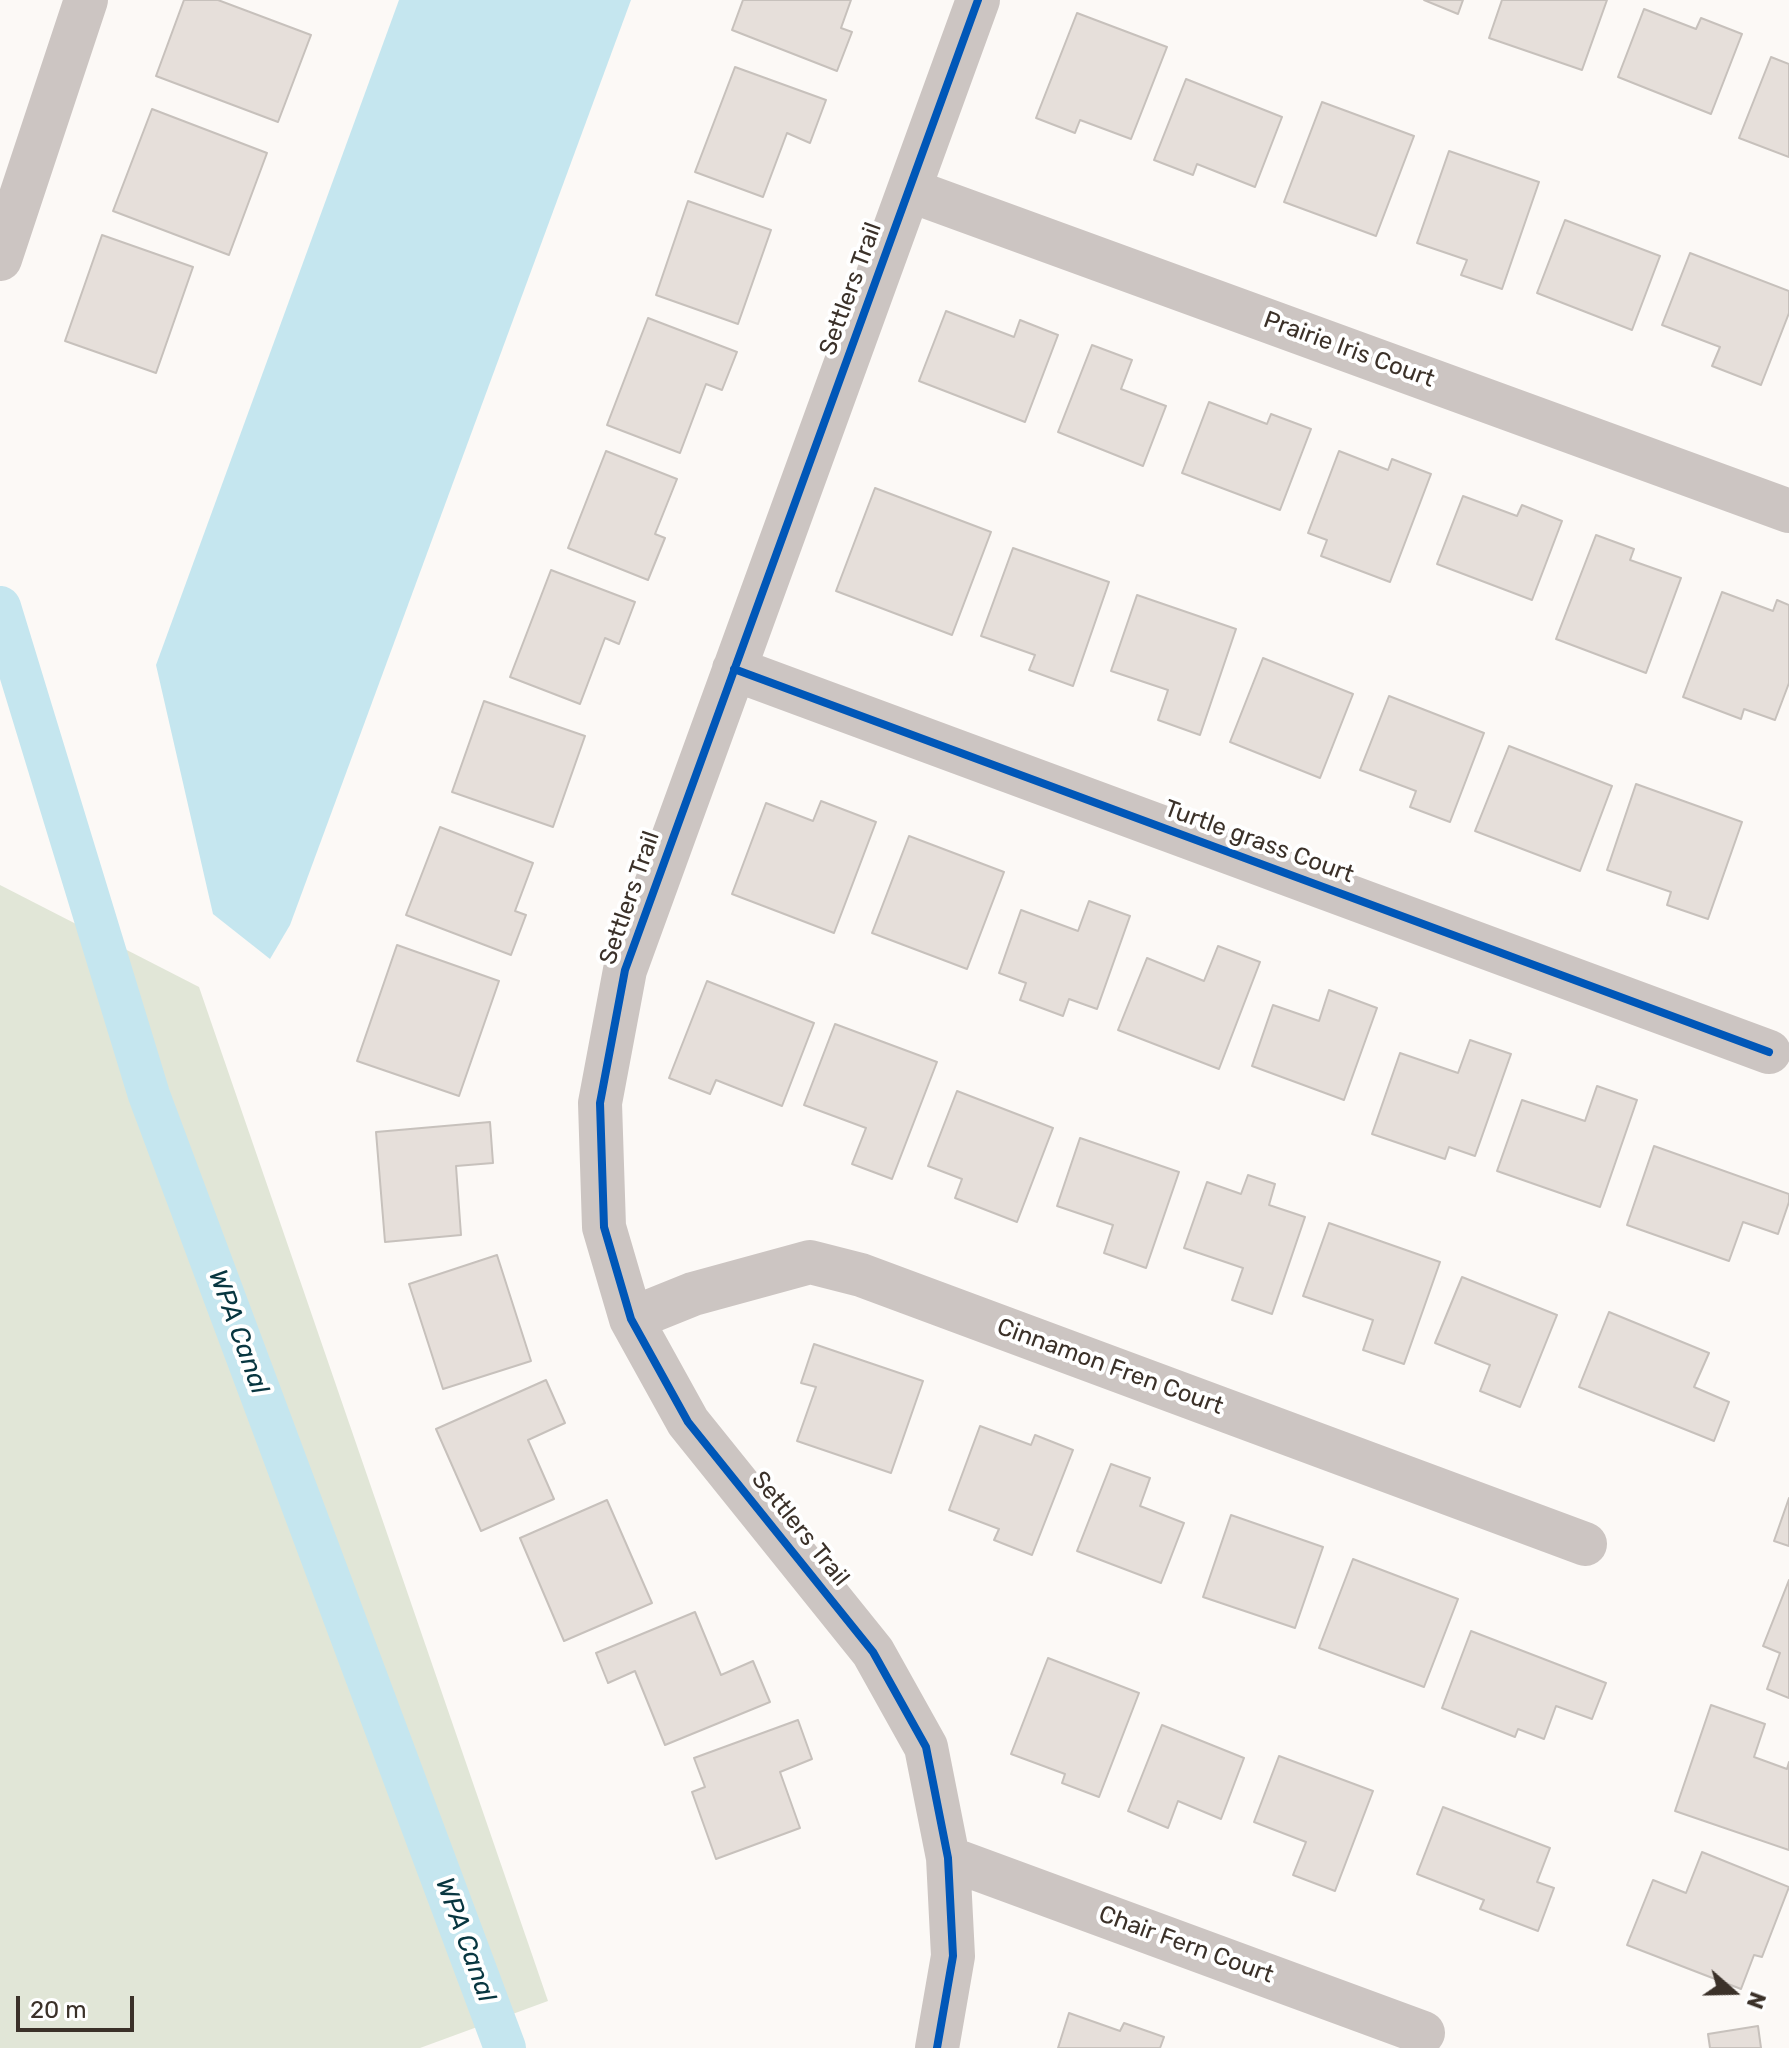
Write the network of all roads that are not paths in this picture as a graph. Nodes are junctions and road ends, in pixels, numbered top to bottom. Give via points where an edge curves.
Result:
1 (86, 0) edge
2 (978, 0) edge
3 (909, 190) junction
4 (0, 259) edge
5 (1789, 511) edge
6 (734, 669) junction
7 (1769, 1052) dead end
8 (631, 1319) junction
9 (1585, 1544) dead end
10 (948, 1858) junction
11 (1423, 2033) dead end
12 (937, 2048) edge

1 - 4 street
2 - 3 street, Settlers Trail
3 - 5 street, Prairie Iris Court
3 - 6 street, Settlers Trail
6 - 7 street, Turtle grass Court
6 - 8 street, Settlers Trail via 625,970 600,1103 604,1227
8 - 9 street, Cinnamon Fren Court via 693,1294 810,1262 861,1275
8 - 10 street, Settlers Trail via 688,1422 873,1652 926,1747
10 - 11 street, Chair Fern Court
10 - 12 street, Settlers Trail via 953,1956

